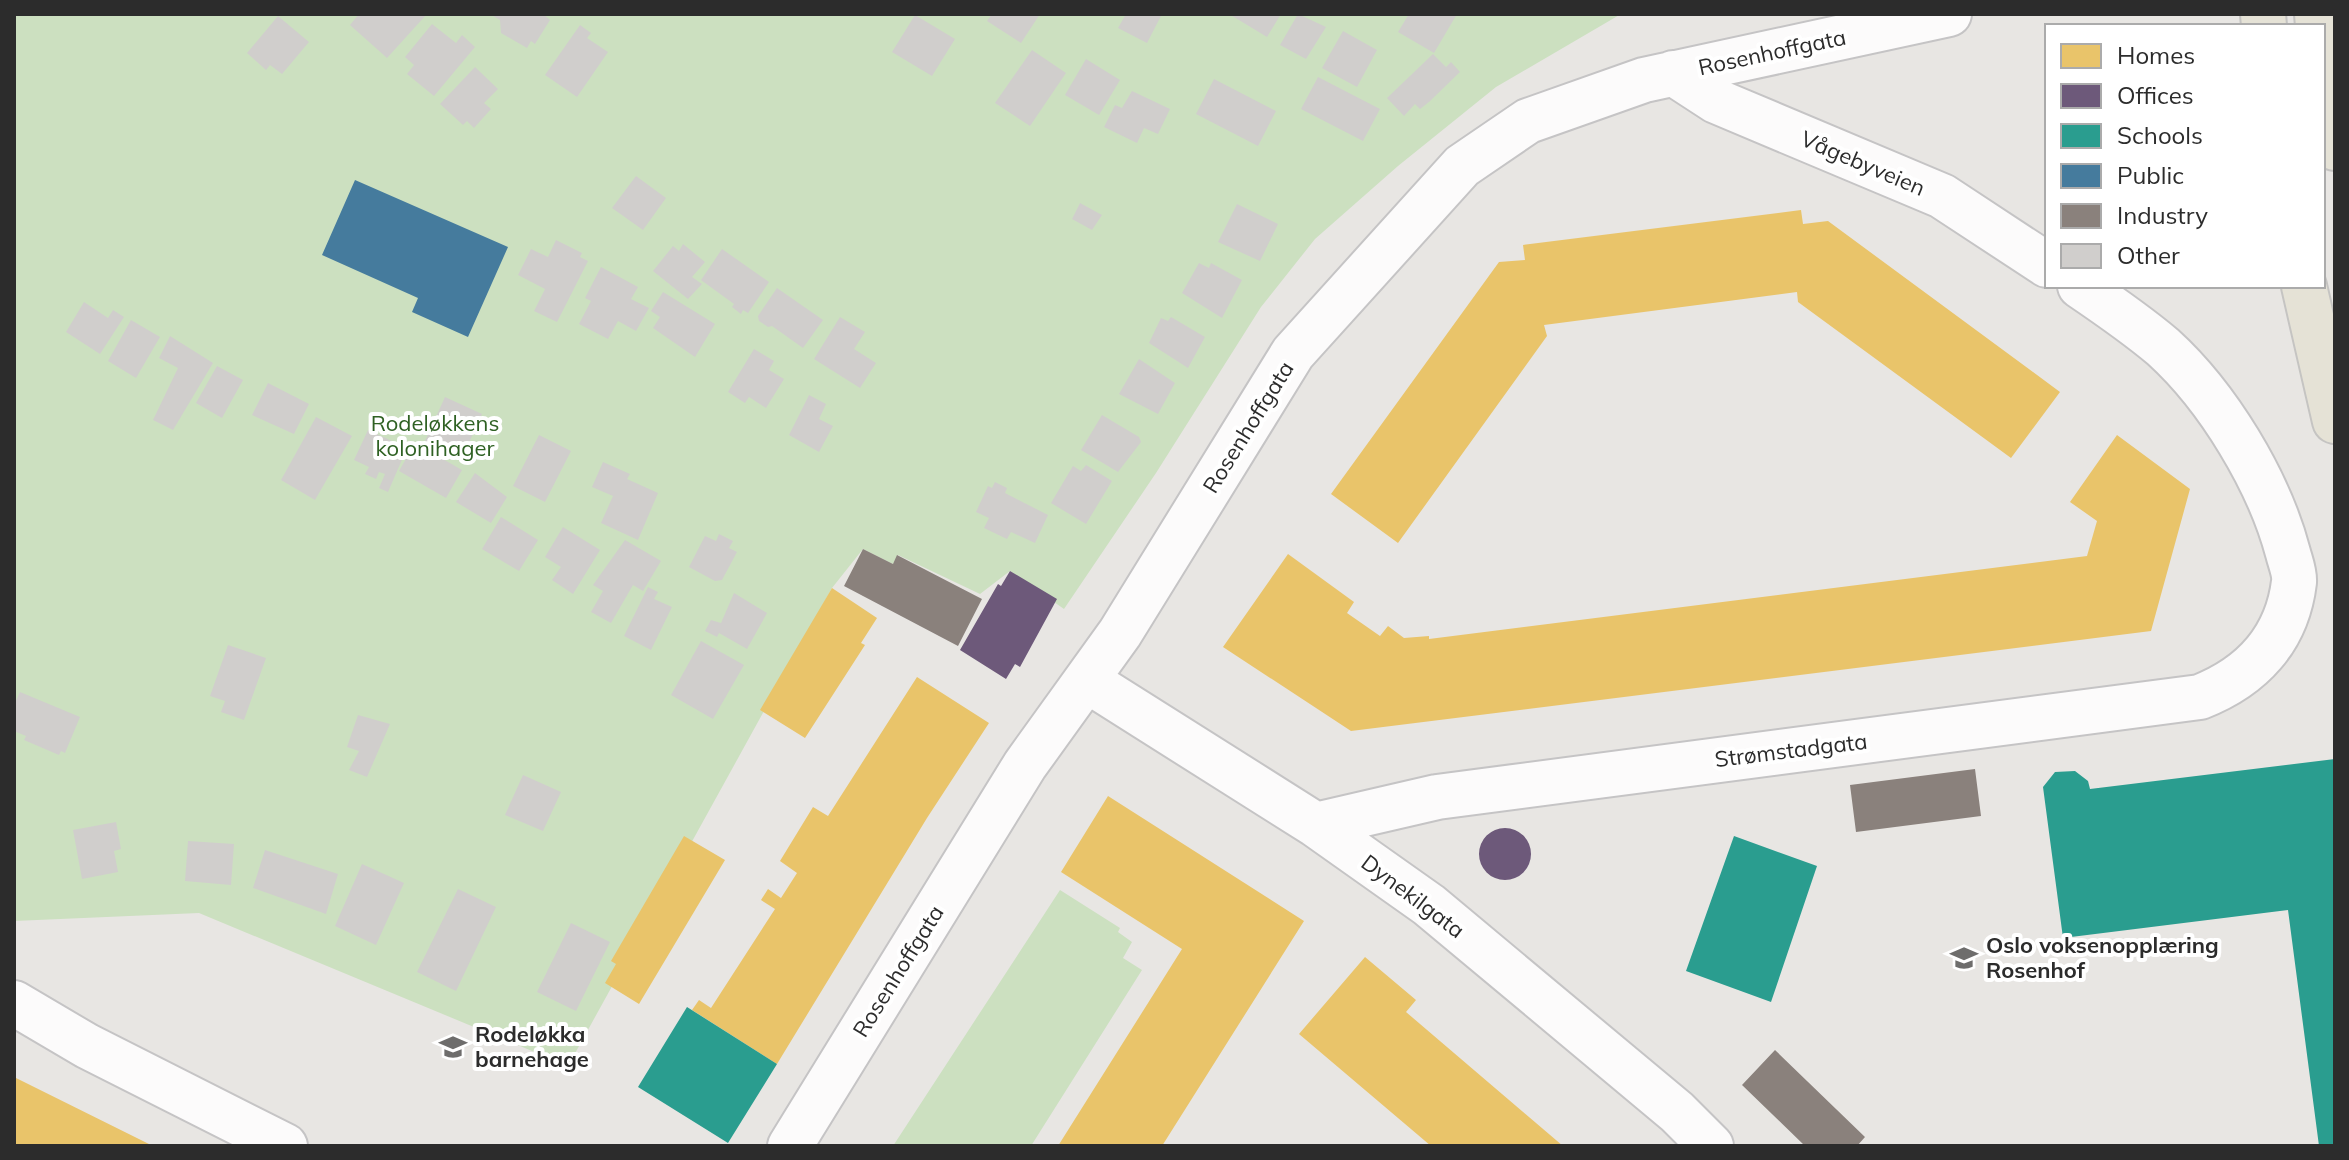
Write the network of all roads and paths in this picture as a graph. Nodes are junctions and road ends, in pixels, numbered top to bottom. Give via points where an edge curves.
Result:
1 (1949, 14) edge
2 (1673, 73) junction
3 (2325, 76) edge
4 (2335, 148) edge
5 (2045, 264) edge
6 (2083, 288) edge
7 (2304, 288) edge
8 (2335, 421) edge
9 (1088, 681) junction
10 (1316, 825) junction
11 (14, 1003) edge
12 (285, 1146) edge
13 (790, 1146) edge
14 (1711, 1146) edge

1 - 2 street, Rosenhoffgata
2 - 5 street, Vågebyveien via 1716,101 1942,196
2 - 9 street, Rosenhoffgata via 1528,121 1462,166 1293,353
3 - 4 main road
6 - 10 street, Strømstadgata via 2164,349 2216,409 2252,463 2280,524 2295,580 2282,626 2258,662 2232,684 2200,697 1437,797
7 - 8 main road
9 - 10 street, Dynekilgata
9 - 13 street, Rosenhoffgata via 1025,765
10 - 14 street, Dynekilgata via 1429,905
11 - 12 street

